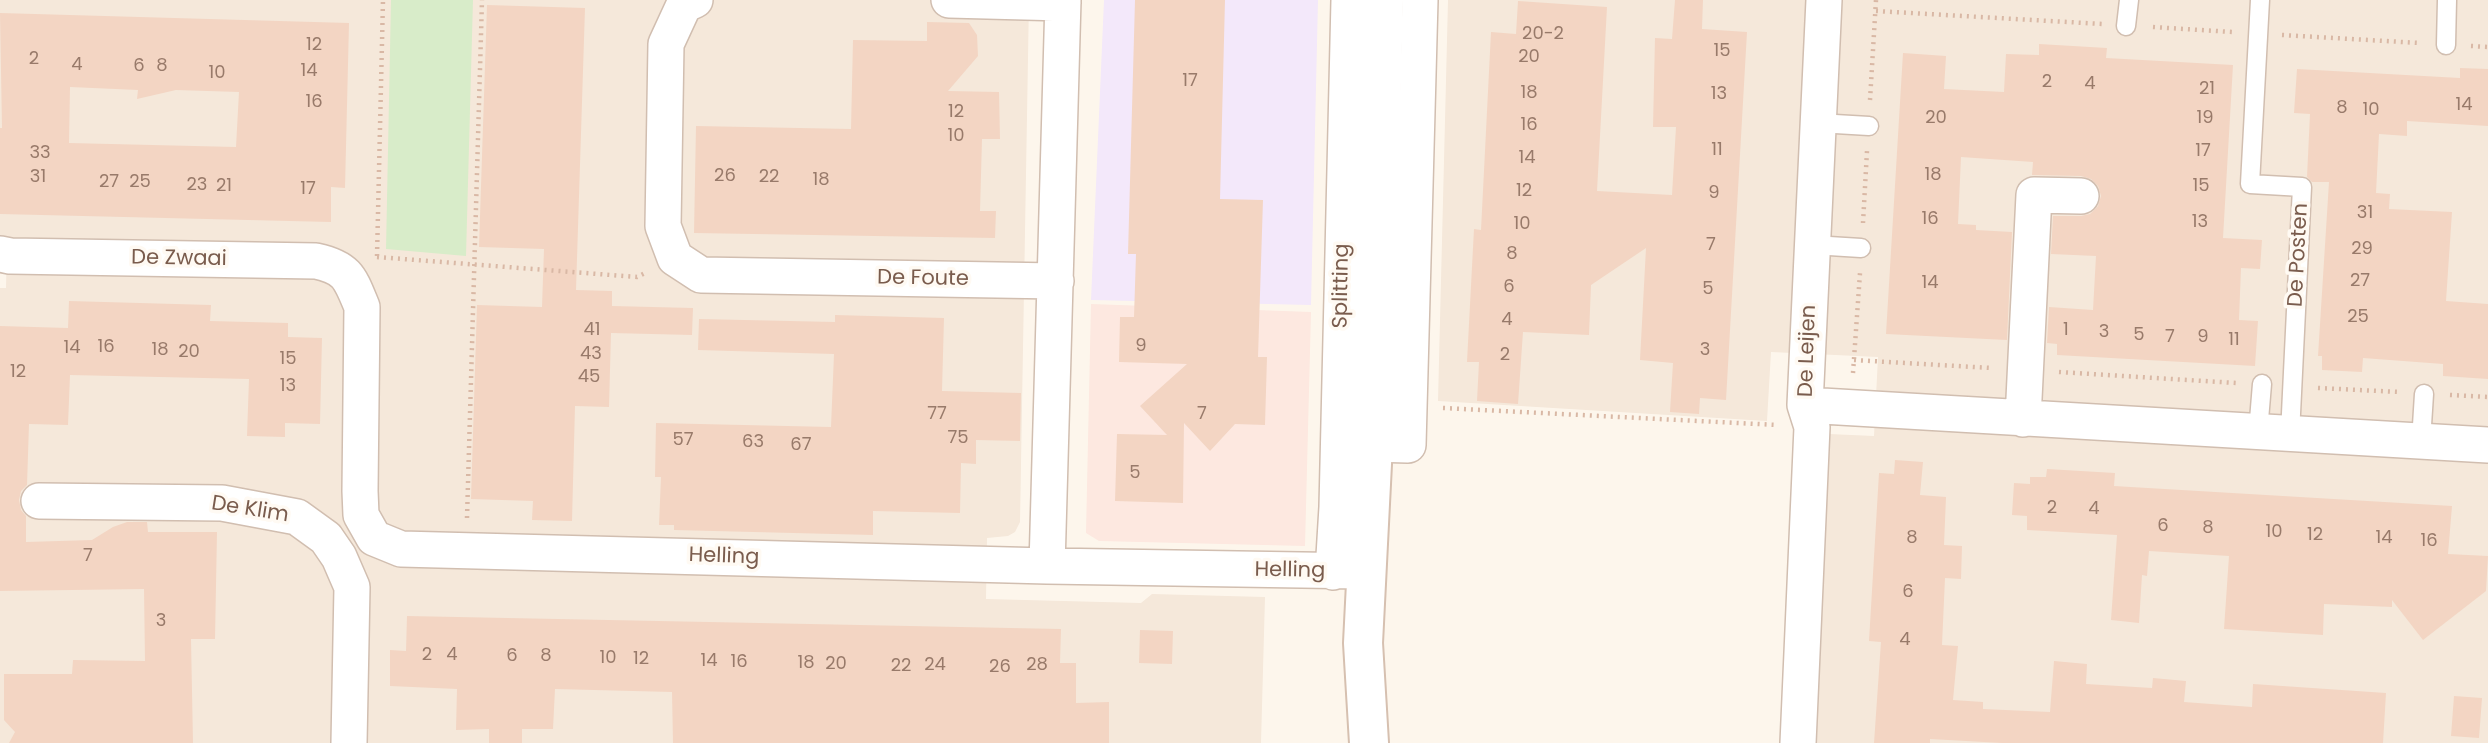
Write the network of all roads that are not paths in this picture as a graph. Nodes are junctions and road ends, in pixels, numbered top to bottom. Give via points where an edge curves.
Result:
1 (695, 0) edge
2 (949, 0) edge
3 (1349, 0) edge
4 (1384, 0) edge
5 (1420, 0) edge
6 (1824, 0) edge
7 (2129, 0) edge
8 (2260, 0) edge
9 (2447, 0) edge
10 (1063, 2) edge
11 (2126, 26) road end
12 (2446, 45) road end
13 (1818, 123) junction
14 (1869, 126) road end
15 (2081, 196) dead end
16 (1813, 245) junction
17 (1861, 248) road end
18 (0, 254) edge
19 (1056, 281) junction
20 (2262, 384) road end
21 (2424, 394) road end
22 (1809, 416) junction
23 (2023, 419) junction
24 (2274, 433) junction
25 (2421, 441) junction
26 (1391, 445) junction
27 (2488, 445) edge
28 (40, 501) dead end
29 (401, 549) joint
30 (1047, 566) junction
31 (1350, 572) junction
32 (349, 743) edge
33 (1369, 743) edge
34 (1798, 743) edge

1 - 19 street, De Foute via 684,5 666,44 663,226 675,258 701,275
2 - 10 street
3 - 31 street, Splitting via 1338,507
4 - 26 main road, Splitting
5 - 26 street, Splitting via 1411,406
6 - 13 street, De Leijen
7 - 11 lane
8 - 24 lane, De Posten via 2250,184 2302,187 2292,386
9 - 12 lane
10 - 19 street
13 - 14 lane
13 - 16 street, De Leijen
15 - 23 street via 2034,195
16 - 17 lane
16 - 22 street, De Leijen
18 - 29 street, De Zwaai via 316,261 344,273 362,307 361,515 374,538
19 - 30 street
20 - 24 lane
21 - 25 lane
22 - 23 street via 1851,408
22 - 34 street, De Leijen
23 - 24 street
24 - 25 street
25 - 27 street
26 - 31 main road, Splitting
28 - 32 street, De Klim via 222,503 297,517 326,538 352,587
29 - 30 street, Helling
30 - 31 street, Helling
31 - 33 main road, Splitting via 1363,643

